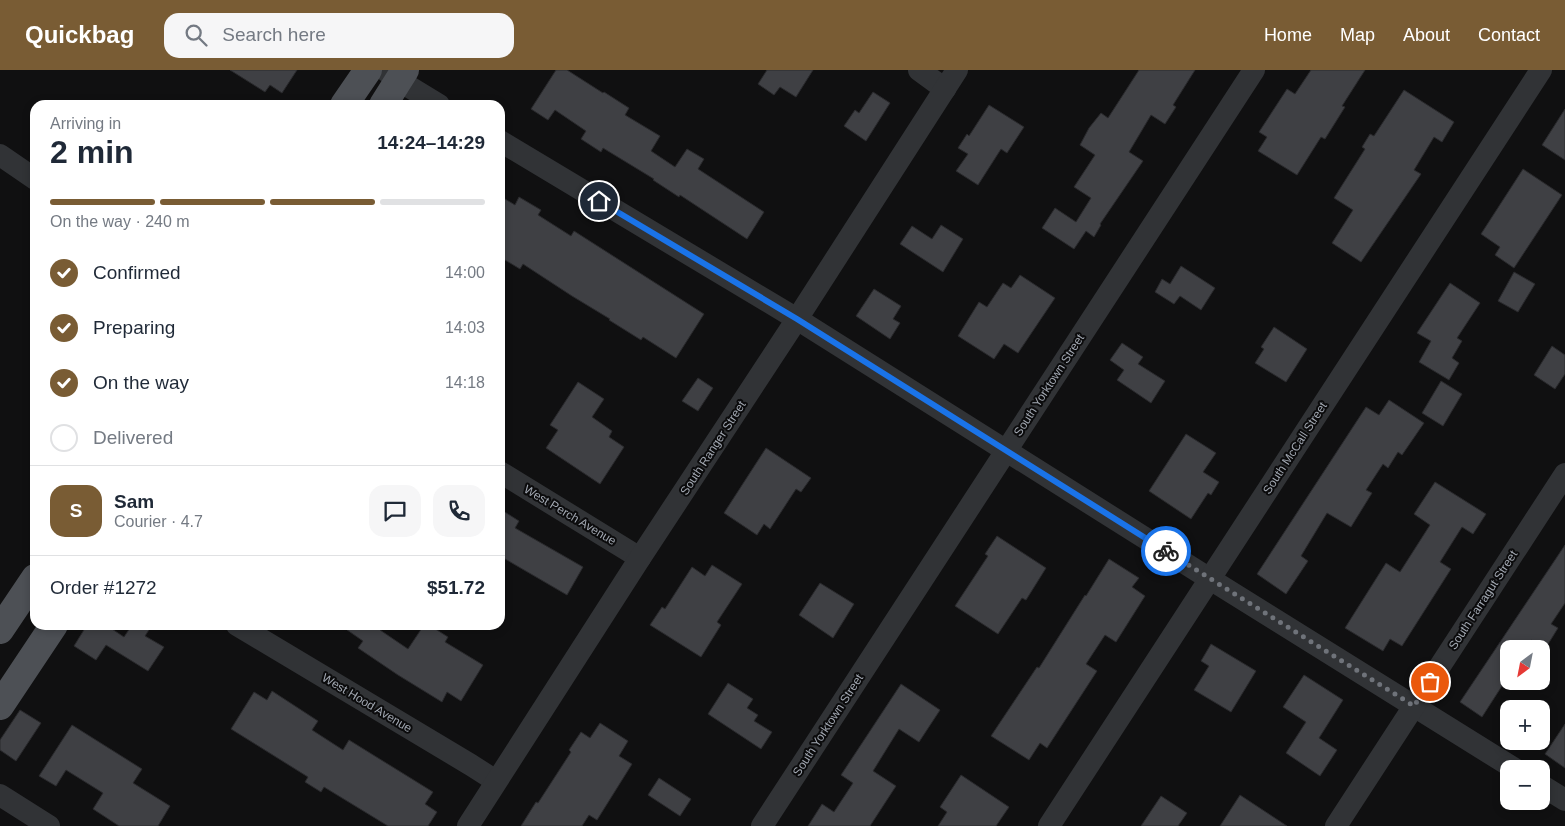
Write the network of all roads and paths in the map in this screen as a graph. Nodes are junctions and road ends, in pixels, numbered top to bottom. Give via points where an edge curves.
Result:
1 (368, 70) edge
2 (919, 70) edge
3 (1254, 70) edge
4 (1542, 70) edge
5 (396, 73) edge
6 (951, 79) edge
7 (347, 100) edge
8 (385, 100) edge
9 (432, 100) edge
10 (505, 144) edge
11 (0, 155) edge
12 (30, 176) edge
13 (797, 319) junction
14 (1006, 451) junction
15 (1565, 474) edge
16 (505, 475) edge
17 (640, 558) junction
18 (1210, 579) junction
19 (30, 585) edge
20 (0, 630) edge
21 (51, 630) edge
22 (245, 630) edge
23 (0, 706) edge
24 (1414, 706) junction
25 (1501, 760) edge
26 (496, 781) junction
27 (1550, 791) edge
28 (0, 795) edge
29 (1565, 800) edge
30 (48, 826) edge
31 (468, 826) edge
32 (762, 826) edge
33 (1049, 826) edge
34 (1336, 826) edge

1 - 7 main road
2 - 6 street
3 - 14 street, South Yorktown Street
4 - 18 street, South McCall Street
5 - 8 main road
5 - 9 street
6 - 13 street, South Ranger Street
10 - 13 street
11 - 12 street
13 - 14 street
13 - 17 street, South Ranger Street
14 - 18 street
14 - 32 street, South Yorktown Street
15 - 24 street, South Farragut Street
16 - 17 street, West Perch Avenue
17 - 26 street, South Ranger Street
18 - 24 street
18 - 33 street, South McCall Street
19 - 20 main road
21 - 23 main road
22 - 26 street, West Hood Avenue
24 - 25 street
24 - 34 street, South Farragut Street
26 - 31 street, South Ranger Street
27 - 29 street
28 - 30 street

